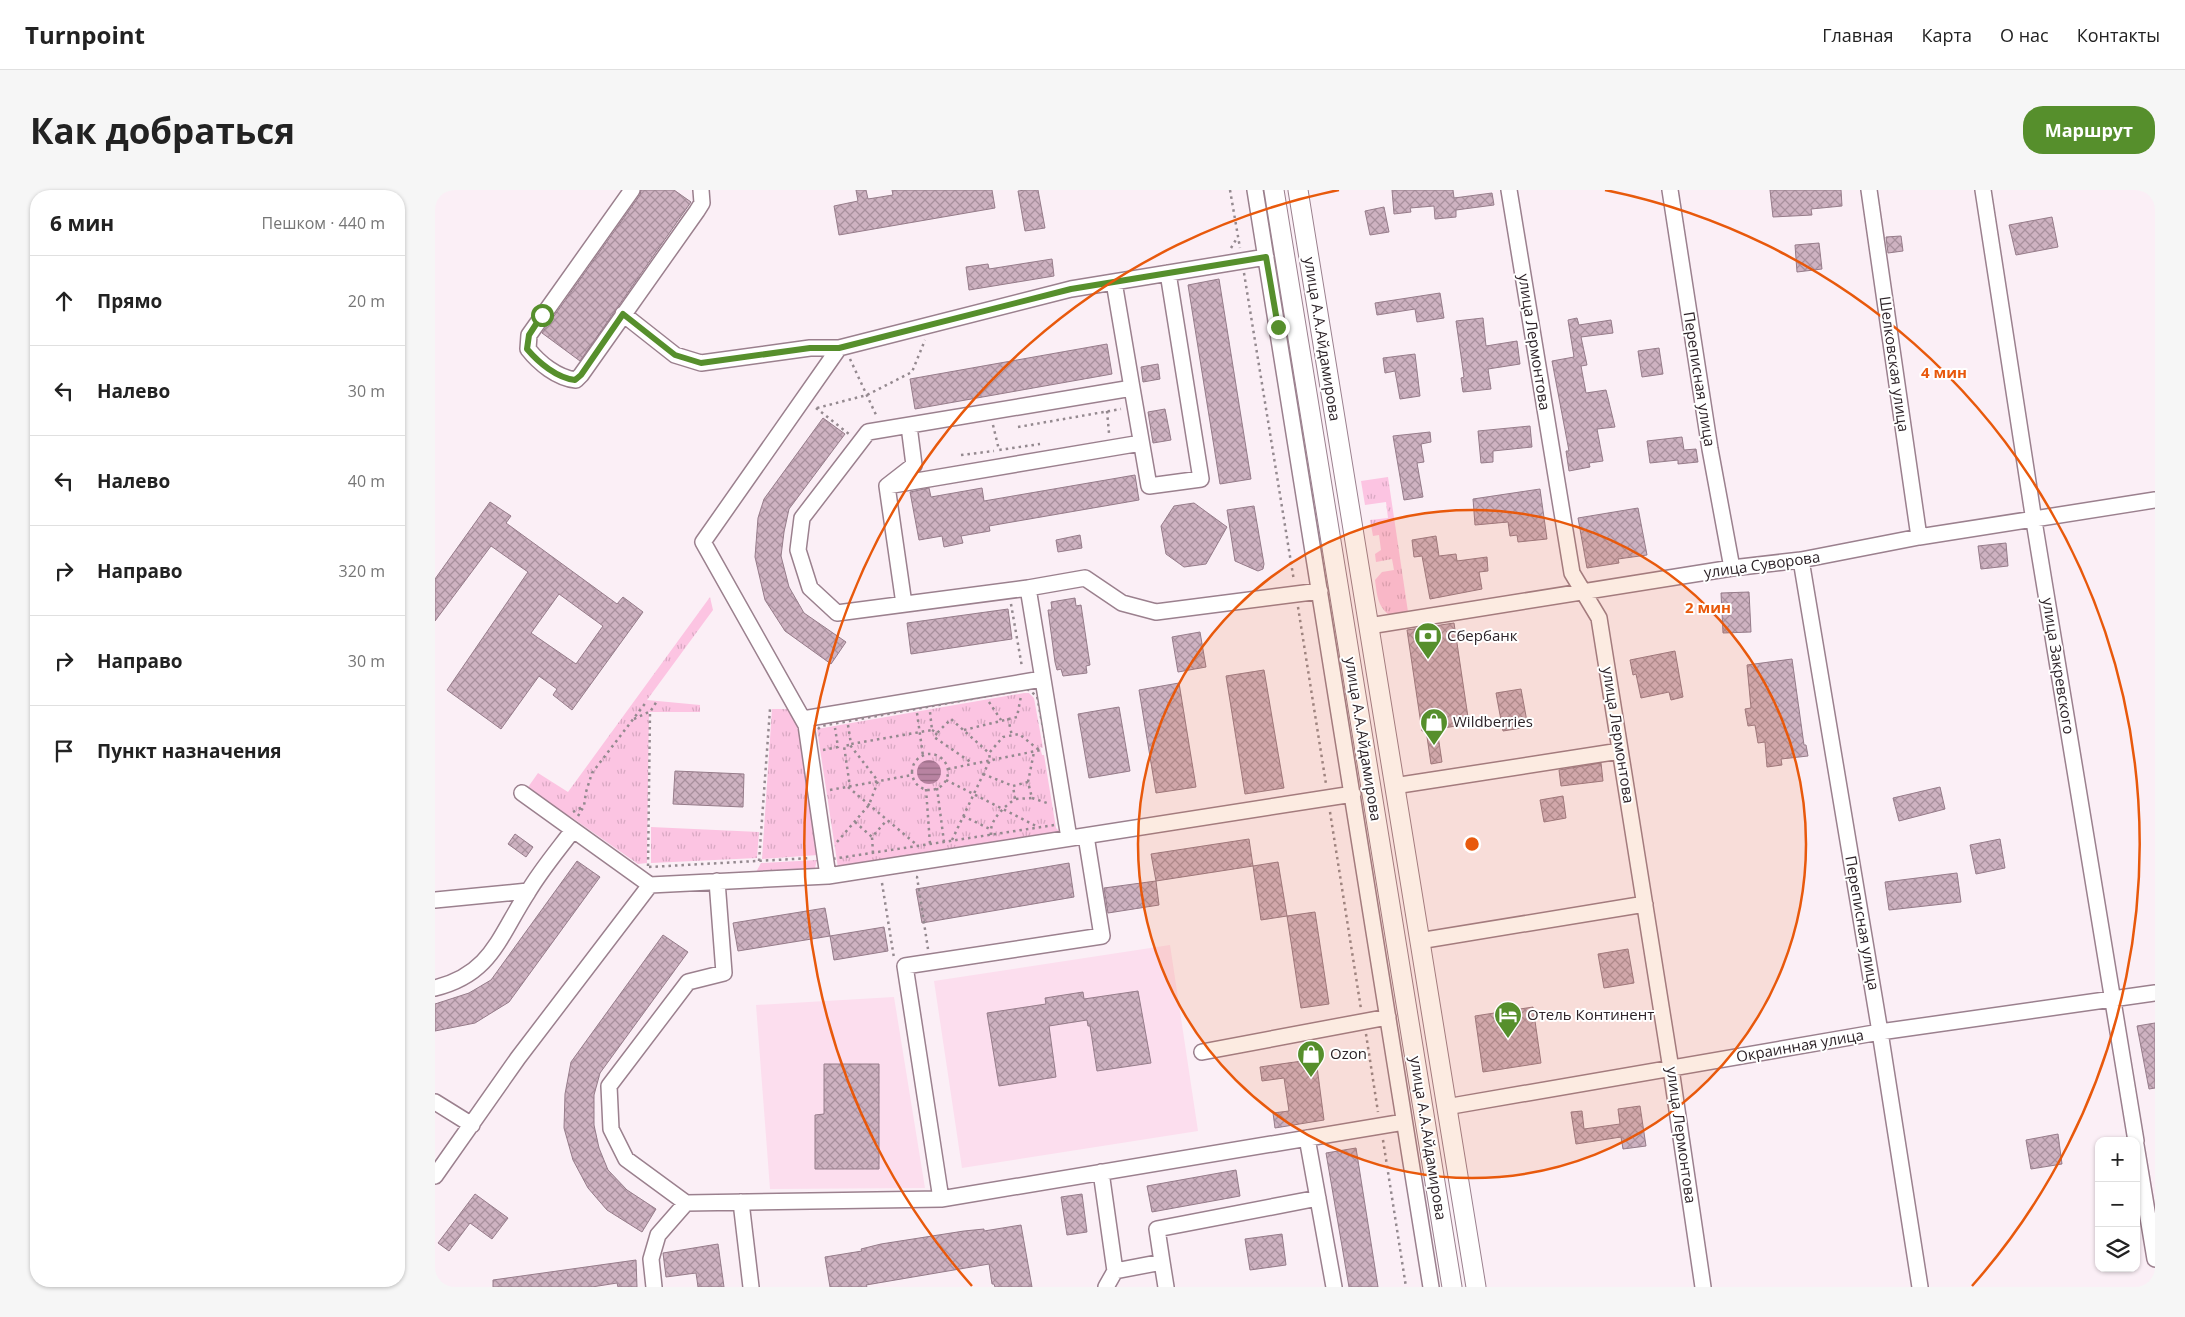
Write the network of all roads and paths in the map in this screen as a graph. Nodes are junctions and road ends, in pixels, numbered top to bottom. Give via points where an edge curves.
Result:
1 (632, 190) edge
2 (701, 190) edge
3 (1230, 190) edge
4 (1255, 190) edge
5 (1274, 190) edge
6 (1298, 190) edge
7 (1509, 190) edge
8 (1670, 190) edge
9 (1869, 190) edge
10 (1983, 190) edge
11 (1266, 257) junction
12 (1242, 260) junction
13 (1168, 273) junction
14 (1114, 282) junction
15 (623, 314) junction
16 (940, 322) junction
17 (842, 347) junction
18 (1131, 388) junction
19 (867, 395) junction
20 (803, 398) junction
21 (1135, 406) junction
22 (817, 408) junction
23 (1107, 411) junction
24 (991, 412) junction
25 (909, 426) junction
26 (1018, 427) dead end
27 (883, 430) junction
28 (1104, 434) dead end
29 (1141, 442) junction
30 (860, 443) junction
31 (994, 451) dead end
32 (961, 456) dead end
33 (1045, 459) junction
34 (887, 486) junction
35 (2155, 500) edge
36 (2034, 521) junction
37 (1919, 538) junction
38 (1801, 560) junction
39 (1732, 568) junction
40 (1028, 588) junction
41 (1009, 590) junction
42 (1320, 591) junction
43 (1584, 593) junction
44 (1296, 594) junction
45 (904, 604) junction
46 (1369, 626) junction
47 (1042, 678) junction
48 (1024, 686) junction
49 (985, 697) junction
50 (647, 702) dead end
51 (657, 702) dead end
52 (929, 707) junction
53 (771, 709) dead end
54 (916, 709) junction
55 (651, 711) junction
56 (1009, 718) junction
57 (803, 719) junction
58 (633, 720) junction
59 (1001, 720) junction
60 (847, 721) junction
61 (834, 724) junction
62 (932, 730) junction
63 (963, 730) junction
64 (919, 732) junction
65 (937, 733) junction
66 (1011, 736) junction
67 (850, 744) junction
68 (844, 746) junction
69 (838, 747) junction
70 (1047, 749) junction
71 (1040, 751) junction
72 (1620, 751) junction
73 (817, 752) junction
74 (1034, 752) junction
75 (989, 753) junction
76 (923, 756) junction
77 (990, 760) junction
78 (973, 764) junction
79 (948, 769) junction
80 (983, 774) junction
81 (912, 775) junction
82 (946, 780) junction
83 (878, 781) junction
84 (1028, 782) junction
85 (1013, 786) junction
86 (1394, 786) junction
87 (849, 787) junction
88 (937, 788) junction
89 (926, 789) junction
90 (823, 792) junction
91 (522, 793) dead end
92 (1353, 794) junction
93 (973, 795) junction
94 (1327, 797) junction
95 (1032, 798) junction
96 (1015, 800) junction
97 (869, 805) junction
98 (1058, 808) junction
99 (1002, 809) junction
100 (963, 816) junction
101 (887, 820) junction
102 (855, 822) junction
103 (574, 826) junction
104 (1038, 828) junction
105 (990, 829) junction
106 (991, 835) junction
107 (1086, 836) junction
108 (872, 837) junction
109 (1069, 838) junction
110 (951, 841) junction
111 (944, 842) junction
112 (930, 844) junction
113 (831, 846) junction
114 (918, 846) junction
115 (873, 852) junction
116 (817, 858) dead end
117 (759, 861) junction
118 (648, 867) junction
119 (639, 868) dead end
120 (828, 876) junction
121 (909, 878) dead end
122 (717, 882) junction
123 (891, 882) dead end
124 (882, 883) junction
125 (873, 884) dead end
126 (650, 885) junction
127 (528, 891) junction
128 (435, 900) edge
129 (1645, 904) junction
130 (1419, 941) junction
131 (930, 962) junction
132 (895, 965) dead end
133 (435, 988) edge
134 (2155, 993) edge
135 (2113, 1000) junction
136 (1362, 1013) dead end
137 (1388, 1017) junction
138 (1365, 1029) dead end
139 (1881, 1032) junction
140 (1202, 1052) dead end
141 (1671, 1069) junction
142 (435, 1102) edge
143 (1446, 1107) junction
144 (1379, 1119) dead end
145 (1404, 1122) junction
146 (472, 1125) junction
147 (1381, 1132) dead end
148 (2135, 1137) edge
149 (1307, 1138) junction
150 (2140, 1169) edge
151 (1101, 1172) junction
152 (435, 1176) edge
153 (1318, 1198) junction
154 (941, 1199) junction
155 (741, 1202) junction
156 (686, 1203) junction
157 (2155, 1259) edge
158 (1162, 1262) junction
159 (1115, 1271) junction
160 (654, 1287) edge
161 (751, 1287) edge
162 (1106, 1287) edge
163 (1166, 1287) edge
164 (1334, 1287) edge
165 (1407, 1287) edge
166 (1431, 1287) edge
167 (1453, 1287) edge
168 (1476, 1287) edge
169 (1703, 1287) edge
170 (1920, 1287) edge

1 - 15 street via 533,328 527,349 536,360 556,373 575,380
2 - 15 street via 702,203 697,211
3 - 12 path
4 - 11 street
5 - 167 main road, улица А.А.Айдамирова
6 - 46 main road, улица А.А.Айдамирова
7 - 43 street, улица Лермонтова via 1572,573
8 - 39 street, Переписная улица
9 - 37 street, Шелковская улица
10 - 36 street, улица Закревского
11 - 12 street
11 - 42 street
12 - 13 street
12 - 44 path
13 - 14 street
13 - 29 street via 1201,479 1149,486
14 - 16 street via 1071,289
14 - 18 street
15 - 17 street via 675,355 701,363 801,349
16 - 17 street
16 - 19 path via 923,342 912,372
17 - 19 path
17 - 20 street
18 - 21 street
18 - 24 street
19 - 22 path
19 - 27 path
20 - 22 path
20 - 57 street via 703,542
21 - 23 path
21 - 29 street
22 - 30 path
23 - 26 path
23 - 28 path via 1111,433
24 - 25 street
24 - 33 path via 999,450 1043,444
25 - 27 street
25 - 34 street via 914,465
27 - 30 street via 868,432
29 - 33 street
30 - 45 street via 802,518 798,550 810,588 837,613
31 - 32 path
33 - 34 street
34 - 45 street
35 - 36 street, улица Суворова
36 - 37 street, улица Суворова
36 - 135 street, улица Закревского
37 - 38 street, улица Суворова
38 - 39 street, улица Суворова
38 - 139 street, Переписная улица
39 - 43 street, улица Суворова
40 - 41 street
40 - 44 street via 1085,578 1122,603 1156,612
40 - 47 street
41 - 45 street
41 - 48 path
42 - 44 street
42 - 92 street
43 - 46 street, улица Суворова
43 - 72 street, улица Лермонтова via 1599,618
44 - 94 path
46 - 86 main road, улица А.А.Айдамирова
47 - 48 street
47 - 109 street
48 - 49 path
48 - 56 path via 1017,717
48 - 57 street
48 - 70 path via 1037,696
49 - 52 path
49 - 59 path
50 - 58 path
51 - 55 path
52 - 54 path
52 - 62 path
53 - 117 path
54 - 60 path
54 - 64 path
55 - 58 path
55 - 118 path
56 - 59 path
56 - 66 path
57 - 120 street
58 - 103 path via 592,773 584,806
59 - 63 path
60 - 61 path
60 - 67 path
61 - 69 path
61 - 73 path via 821,726 814,733
62 - 64 path
62 - 65 path
63 - 65 path via 951,719
63 - 75 path
64 - 67 path
64 - 76 path
65 - 78 path via 934,737
66 - 71 path via 1019,734
66 - 75 path via 1003,737
67 - 68 path
67 - 83 path
68 - 69 path
68 - 87 path
69 - 73 path
70 - 71 path
70 - 98 path
71 - 74 path
72 - 86 street
72 - 129 street, улица Лермонтова
73 - 90 path
74 - 77 path
74 - 84 path
75 - 77 path
76 - 79 path via 934,754 940,757
76 - 81 path via 915,762
77 - 78 path
77 - 80 path
78 - 79 path
79 - 82 path
80 - 85 path
80 - 93 path
81 - 83 path
81 - 89 path via 920,787
82 - 88 path
82 - 93 path
83 - 87 path
83 - 97 path
84 - 85 path
84 - 95 path
85 - 96 path
86 - 130 main road, улица А.А.Айдамирова
87 - 90 path
87 - 97 path
88 - 89 path
88 - 111 path
89 - 112 path
90 - 113 path
91 - 103 street
92 - 94 street
92 - 137 street
93 - 99 path
93 - 100 path
94 - 107 street
94 - 136 path
95 - 96 path
95 - 98 path
96 - 99 path
97 - 101 path
97 - 102 path
98 - 104 path via 1061,824
99 - 104 path
99 - 105 path
100 - 105 path
100 - 110 path
101 - 108 path
101 - 114 path
102 - 108 path
102 - 113 path
103 - 126 street
103 - 127 street
104 - 106 path
105 - 106 path
106 - 110 path
107 - 109 street
107 - 131 street via 1102,936
108 - 115 path
109 - 120 street
110 - 111 path
111 - 112 path
112 - 114 path
113 - 115 path via 832,858
114 - 115 path
116 - 117 path
117 - 118 path
118 - 119 path
120 - 122 street
121 - 131 path via 917,877
122 - 126 street
122 - 156 street via 724,974 688,982 609,1086 611,1129 626,1159
123 - 124 path
124 - 125 path
124 - 132 path
126 - 146 street via 518,1058
127 - 128 street
127 - 133 street via 492,954 473,972 451,984
129 - 130 street
129 - 141 street, улица Лермонтова
130 - 143 main road, улица А.А.Айдамирова
131 - 154 street via 905,966
134 - 135 street, Окраинная улица
135 - 139 street, Окраинная улица
135 - 148 street, улица Закревского
137 - 140 street
137 - 145 street
138 - 144 path
139 - 141 street, Окраинная улица
139 - 170 street, Переписная улица
141 - 143 street, Окраинная улица
141 - 169 street, улица Лермонтова
142 - 146 street
143 - 168 main road, улица А.А.Айдамирова
145 - 149 street
145 - 166 street
146 - 152 street
147 - 165 path
149 - 151 street
149 - 153 street
150 - 157 street
151 - 154 street
151 - 159 street
153 - 158 street via 1157,1229
153 - 164 street
154 - 155 street
155 - 156 street
155 - 161 street
156 - 160 street via 658,1236 651,1259
158 - 159 street
158 - 163 street
159 - 162 street

